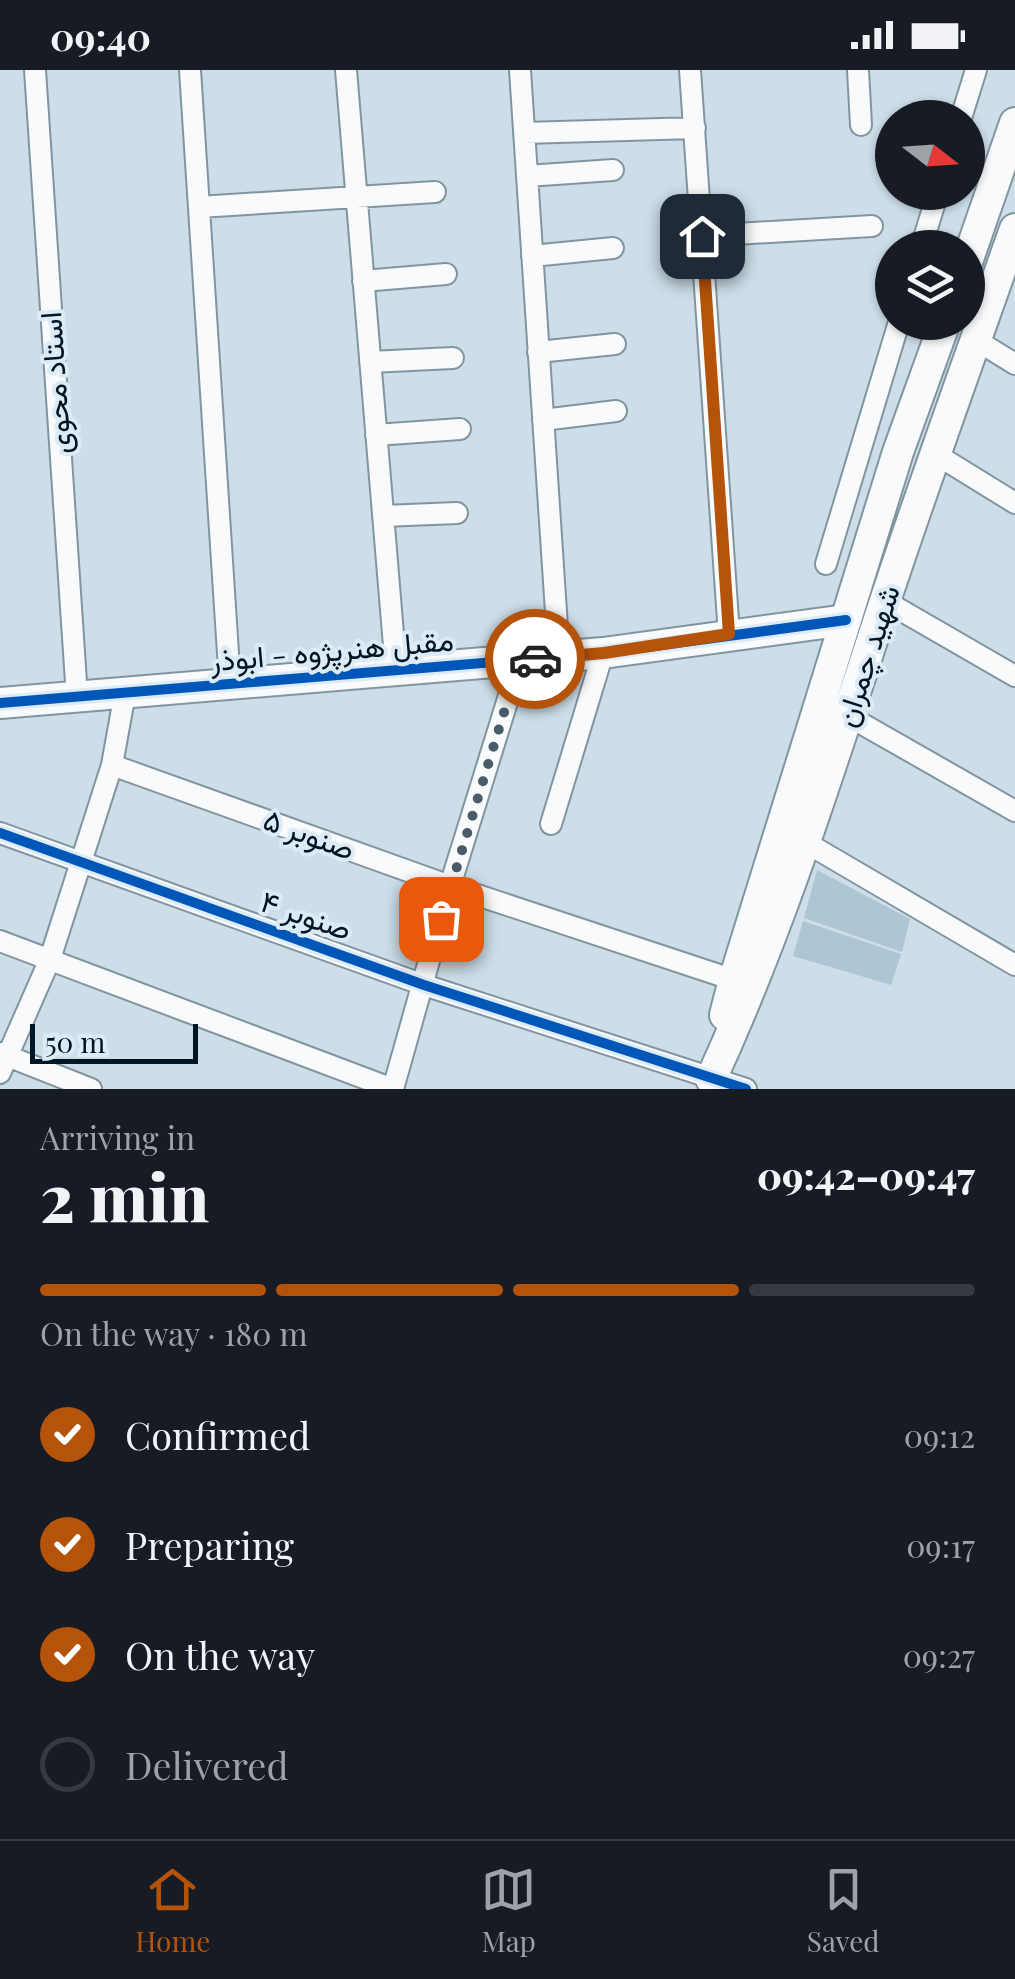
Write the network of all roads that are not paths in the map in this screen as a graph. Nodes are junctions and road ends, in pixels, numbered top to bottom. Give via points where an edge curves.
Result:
1 (35, 70) edge
2 (190, 70) edge
3 (346, 70) edge
4 (520, 70) edge
5 (690, 70) edge
6 (858, 70) edge
7 (976, 70) edge
8 (967, 100) edge
9 (1015, 123) edge
10 (861, 124) dead end
11 (695, 128) junction
12 (524, 133) junction
13 (613, 170) dead end
14 (526, 176) junction
15 (435, 192) dead end
16 (357, 196) junction
17 (199, 208) junction
18 (872, 226) dead end
19 (978, 230) edge
20 (702, 236) junction
21 (1013, 242) edge
22 (612, 248) dead end
23 (532, 256) junction
24 (446, 274) dead end
25 (364, 281) junction
26 (985, 316) edge
27 (893, 340) edge
28 (938, 340) edge
29 (976, 340) joint
30 (615, 344) dead end
31 (538, 352) junction
32 (452, 358) dead end
33 (370, 362) junction
34 (1015, 364) edge
35 (616, 410) dead end
36 (543, 420) junction
37 (460, 429) dead end
38 (376, 435) junction
39 (934, 453) junction
40 (1015, 504) edge
41 (457, 514) dead end
42 (383, 516) junction
43 (826, 564) dead end
44 (885, 601) junction
45 (846, 620) junction
46 (729, 634) junction
47 (604, 653) junction
48 (558, 657) junction
49 (520, 660) junction
50 (396, 670) junction
51 (1015, 676) edge
52 (230, 684) junction
53 (125, 693) junction
54 (77, 696) junction
55 (0, 703) edge
56 (850, 717) junction
57 (112, 765) junction
58 (1015, 811) edge
59 (550, 824) dead end
60 (0, 833) edge
61 (806, 842) junction
62 (80, 863) junction
63 (450, 886) junction
64 (0, 940) edge
65 (50, 959) junction
66 (1015, 965) edge
67 (734, 980) junction
68 (424, 984) junction
69 (3, 1061) edge
70 (709, 1084) edge
71 (91, 1089) edge
72 (393, 1089) edge
73 (746, 1089) edge

1 - 54 street, استاد محوی
2 - 17 street
3 - 16 street
4 - 12 street
5 - 11 street
6 - 10 street
7 - 8 street
9 - 19 main road
11 - 12 street
11 - 20 street
12 - 14 street
13 - 14 street
14 - 23 street
15 - 16 street
16 - 17 street
16 - 25 street
17 - 52 street
18 - 20 street
20 - 46 street
21 - 26 main road, شهید چمران
22 - 23 street
23 - 31 street
24 - 25 street
25 - 33 street
27 - 43 street
28 - 45 main road, شهید چمران
29 - 34 street
29 - 39 main road, شهید چمران
30 - 31 street
31 - 36 street
32 - 33 street
33 - 38 street
35 - 36 street
36 - 48 street
37 - 38 street
38 - 42 street
39 - 40 street
39 - 44 main road, شهید چمران
41 - 42 street
42 - 50 street
44 - 51 street
44 - 56 main road, شهید چمران
45 - 46 main road, مقبل هنرپژوه - ابوذر
45 - 67 main road, شهید چمران
46 - 47 main road, مقبل هنرپژوه - ابوذر
47 - 48 main road, مقبل هنرپژوه - ابوذر
47 - 59 street
48 - 49 main road, مقبل هنرپژوه - ابوذر
49 - 50 main road, مقبل هنرپژوه - ابوذر
49 - 63 street
50 - 52 main road, مقبل هنرپژوه - ابوذر
52 - 53 main road, مقبل هنرپژوه - ابوذر
53 - 54 main road, مقبل هنرپژوه - ابوذر
53 - 57 street
54 - 55 main road, مقبل هنرپژوه - ابوذر
56 - 58 street
56 - 61 main road, شهید چمران
57 - 62 street
57 - 63 street, صنوبر ۵
60 - 62 street, صنوبر ۴
61 - 66 street
61 - 70 main road, شهید چمران via 754,986
62 - 65 street
62 - 68 street, صنوبر ۴
63 - 67 street, صنوبر ۵
63 - 68 street
64 - 65 street
65 - 69 street
65 - 72 street
67 - 70 main road, شهید چمران
68 - 70 street, صنوبر ۴
68 - 72 street
69 - 71 street
70 - 73 street, صنوبر ۴

